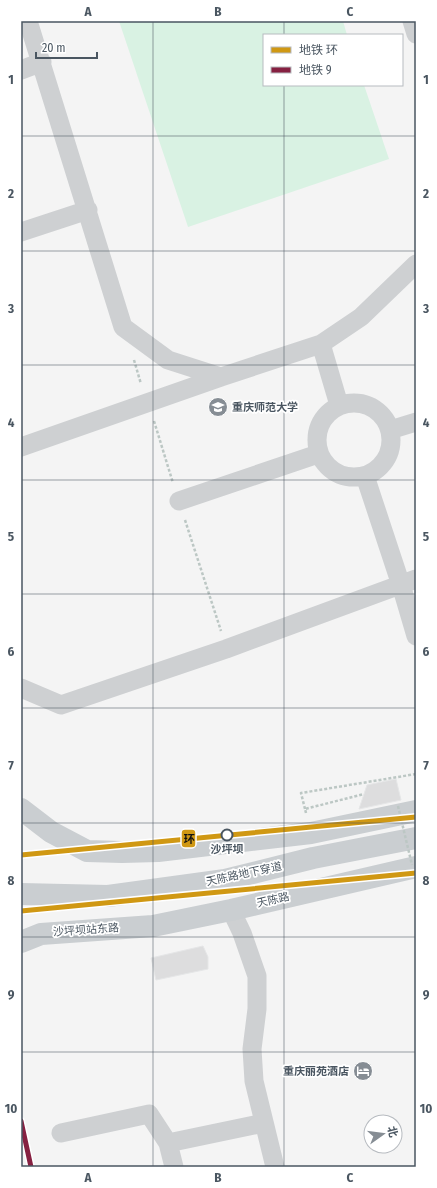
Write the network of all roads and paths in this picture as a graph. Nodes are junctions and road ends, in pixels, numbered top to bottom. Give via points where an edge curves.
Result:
1 (28, 21) edge
2 (412, 21) edge
3 (416, 34) edge
4 (42, 62) junction
5 (21, 70) edge
6 (88, 210) junction
7 (21, 232) edge
8 (416, 264) edge
9 (321, 344) junction
10 (221, 377) junction
11 (339, 405) junction
12 (416, 422) edge
13 (390, 430) junction
14 (21, 447) edge
15 (318, 454) junction
16 (365, 476) junction
17 (179, 501) dead end
18 (408, 582) edge
19 (416, 636) edge
20 (21, 688) edge
21 (416, 774) edge
22 (364, 794) dead end
23 (407, 808) edge
24 (305, 809) junction
25 (21, 810) edge
26 (307, 816) dead end
27 (416, 838) edge
28 (414, 866) edge
29 (21, 894) edge
30 (231, 910) junction
31 (153, 926) joint
32 (21, 942) edge
33 (264, 1123) junction
34 (61, 1133) dead end
35 (168, 1142) junction
36 (174, 1167) edge
37 (274, 1167) edge

1 - 4 street
2 - 3 street
4 - 5 street
4 - 6 street
6 - 7 street
6 - 10 street via 123,327 168,360
8 - 9 street via 361,317
9 - 10 street
9 - 11 street
10 - 14 street
11 - 13 street via 360,403 379,412
11 - 15 street via 324,417 316,435
12 - 13 street
13 - 16 street via 391,445 387,459 378,470
15 - 16 street via 330,469 341,475
15 - 17 street
16 - 18 street
18 - 19 street
18 - 20 street via 61,706
21 - 24 path via 301,793
22 - 24 path
23 - 25 main road via 311,833 158,851 122,852 87,851 51,832
23 - 28 path, bridge
24 - 26 path
27 - 29 main road, 天陈路地下穿道 via 313,858 225,880 108,896
28 - 30 main road, 天陈路
30 - 31 main road, 天陈路
30 - 33 street via 257,976 257,1009 252,1049 254,1081
31 - 32 main road, 沙坪坝站东路 via 41,934
33 - 35 street
33 - 37 street
34 - 35 street via 149,1114
35 - 36 street

